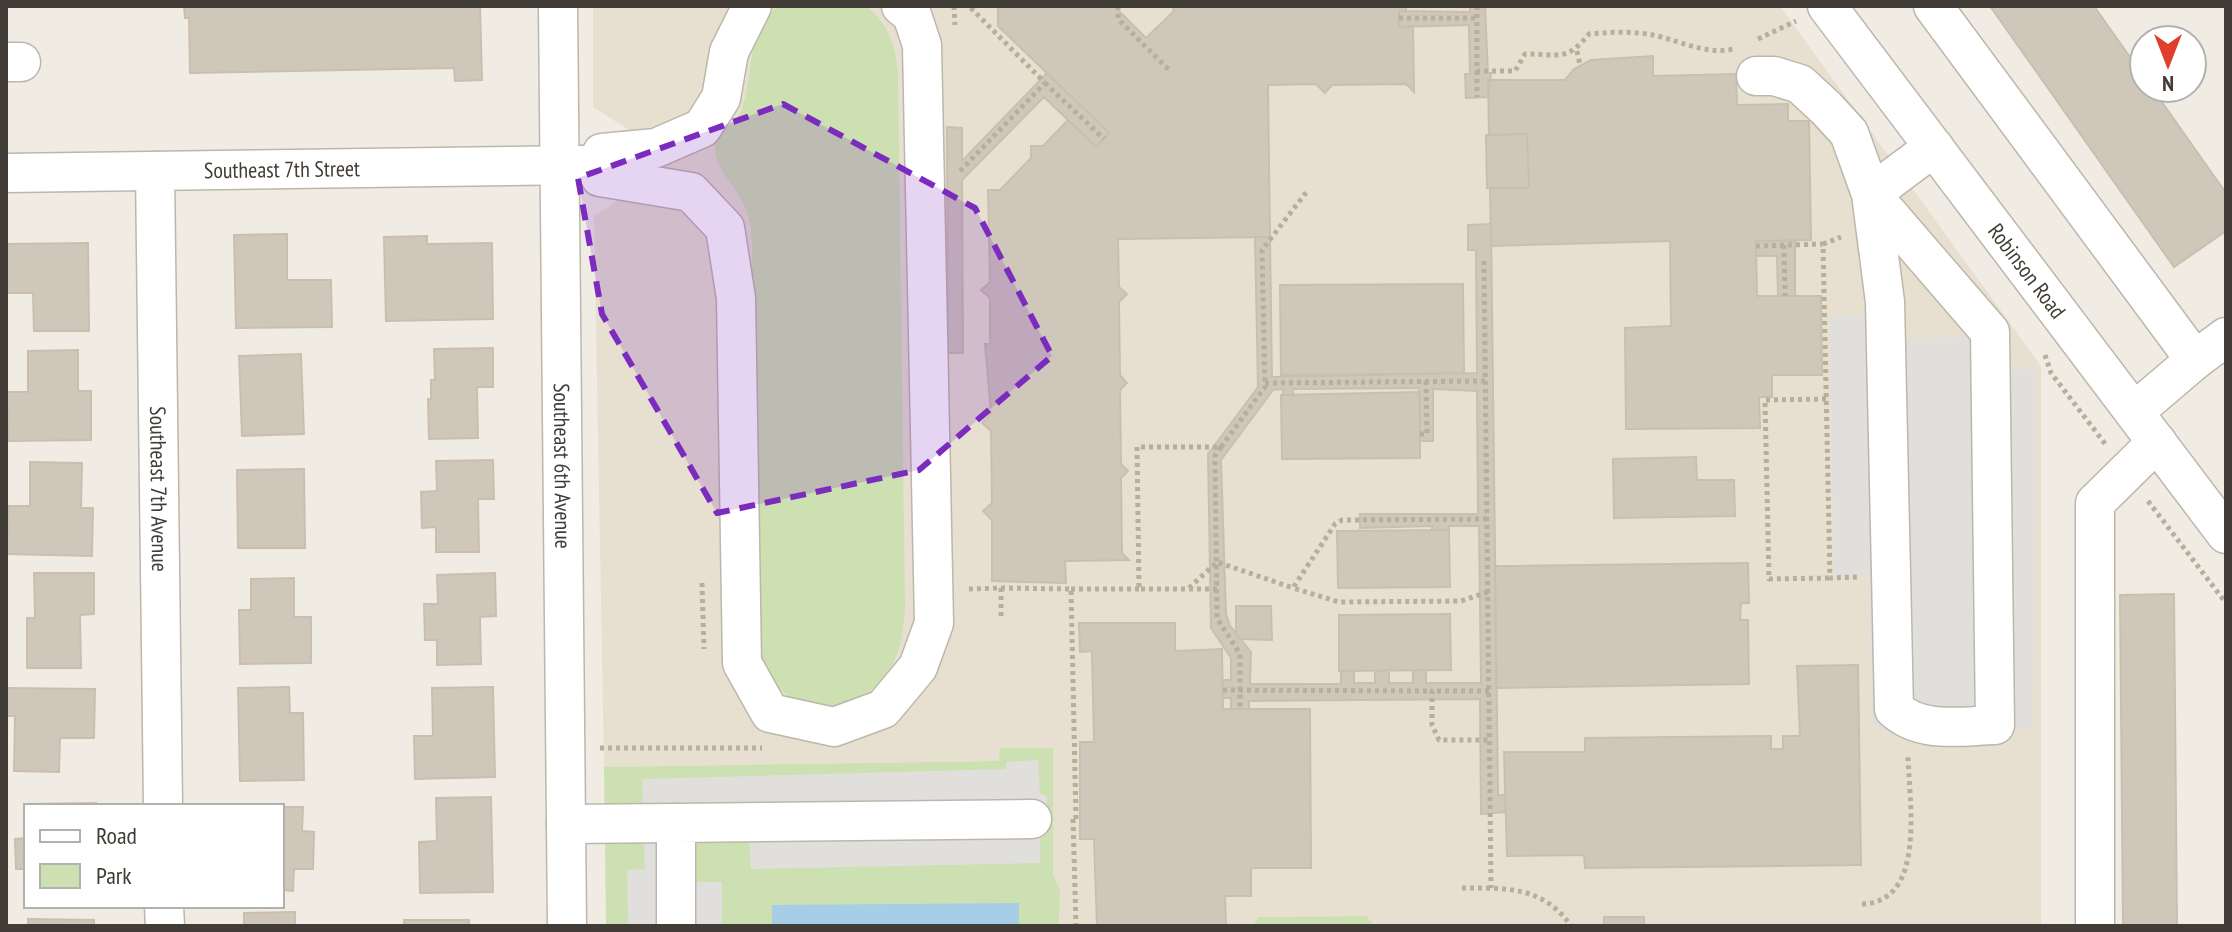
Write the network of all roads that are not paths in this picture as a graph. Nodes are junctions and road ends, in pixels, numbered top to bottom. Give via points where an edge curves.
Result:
1 (558, 6) edge
2 (752, 6) edge
3 (901, 6) edge
4 (1933, 6) edge
5 (1826, 11) edge
6 (1751, 55) road end
7 (1934, 147) junction
8 (577, 165) junction
9 (155, 171) junction
10 (6, 173) edge
11 (1871, 194) junction
12 (2226, 337) edge
13 (2195, 360) junction
14 (2134, 412) junction
15 (2157, 442) junction
16 (2226, 534) edge
17 (163, 804) edge
18 (1032, 819) road end
19 (676, 823) junction
20 (566, 824) junction
21 (567, 926) edge
22 (676, 926) edge
23 (2095, 926) edge

1 - 8 street, Southeast 6th Avenue
2 - 8 street via 729,52 721,98 702,128 656,148 602,153
3 - 8 street via 912,15 922,45 934,623 918,667 883,709 834,727 770,713 742,663 736,298 725,228 691,192 600,177
4 - 13 street
5 - 7 street, Robinson Road
6 - 11 street via 1774,76 1800,84 1849,133
7 - 11 street
7 - 14 street, Robinson Road
8 - 9 street, Southeast 7th Street
8 - 20 street, Southeast 6th Avenue
9 - 10 street, Southeast 7th Street
9 - 17 street, Southeast 7th Avenue
11 - 11 street via 1885,302 1894,709 1908,721 1928,727 1995,725 1990,332
12 - 13 street
13 - 14 street
14 - 15 street, Robinson Road
15 - 16 street, Robinson Road
15 - 23 street via 2095,503
18 - 19 street
19 - 20 street
19 - 22 street
20 - 21 street, Southeast 6th Avenue

